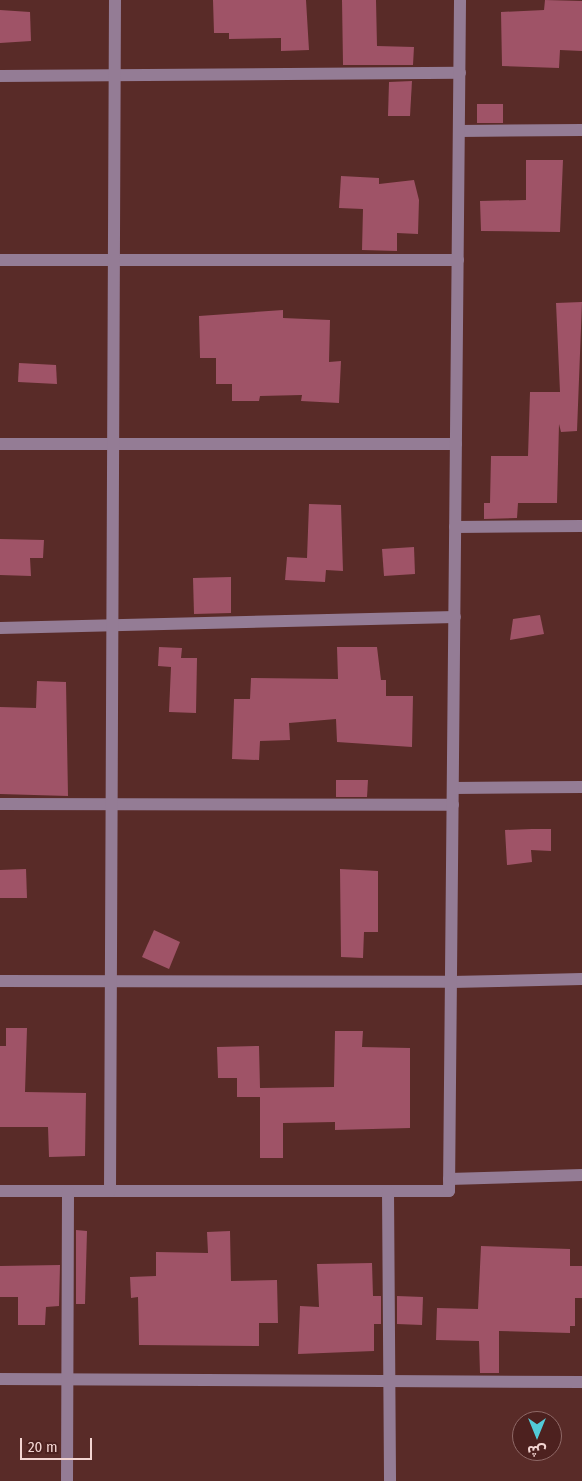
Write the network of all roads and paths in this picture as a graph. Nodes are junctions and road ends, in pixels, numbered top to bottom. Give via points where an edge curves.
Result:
1 (115, 0) edge
2 (460, 0) edge
3 (460, 73) junction
4 (114, 75) junction
5 (0, 76) edge
6 (582, 130) edge
7 (459, 131) junction
8 (0, 260) edge
9 (114, 260) junction
10 (458, 260) junction
11 (0, 444) edge
12 (113, 444) junction
13 (456, 444) junction
14 (582, 526) edge
15 (455, 527) junction
16 (455, 617) junction
17 (112, 625) junction
18 (0, 628) edge
19 (582, 787) edge
20 (453, 788) junction
21 (0, 804) edge
22 (112, 804) junction
23 (453, 805) junction
24 (582, 979) edge
25 (0, 981) edge
26 (111, 982) junction
27 (452, 982) junction
28 (582, 1176) edge
29 (450, 1178) junction
30 (0, 1191) edge
31 (68, 1191) junction
32 (110, 1191) junction
33 (388, 1191) junction
34 (0, 1379) edge
35 (68, 1379) junction
36 (390, 1381) junction
37 (582, 1382) edge
38 (67, 1481) edge
39 (390, 1481) edge

1 - 4 street
2 - 3 street
3 - 4 street
3 - 7 street
4 - 5 street
4 - 9 street
6 - 7 street
7 - 10 street
8 - 9 street
9 - 10 street
9 - 12 street
10 - 13 street
11 - 12 street
12 - 13 street
12 - 17 street
13 - 15 street
14 - 15 street
15 - 16 street
16 - 17 street
16 - 20 street
17 - 18 street
17 - 22 street
19 - 20 street
20 - 23 street
21 - 22 street
22 - 23 street
22 - 26 street
23 - 27 street
24 - 27 street
25 - 26 street
26 - 27 street
26 - 32 street
27 - 29 street
28 - 29 street
29 - 33 street via 450,1191
30 - 31 street
31 - 32 street
31 - 35 street
32 - 33 street
33 - 36 street
34 - 35 street
35 - 36 street
35 - 38 street
36 - 37 street
36 - 39 street

